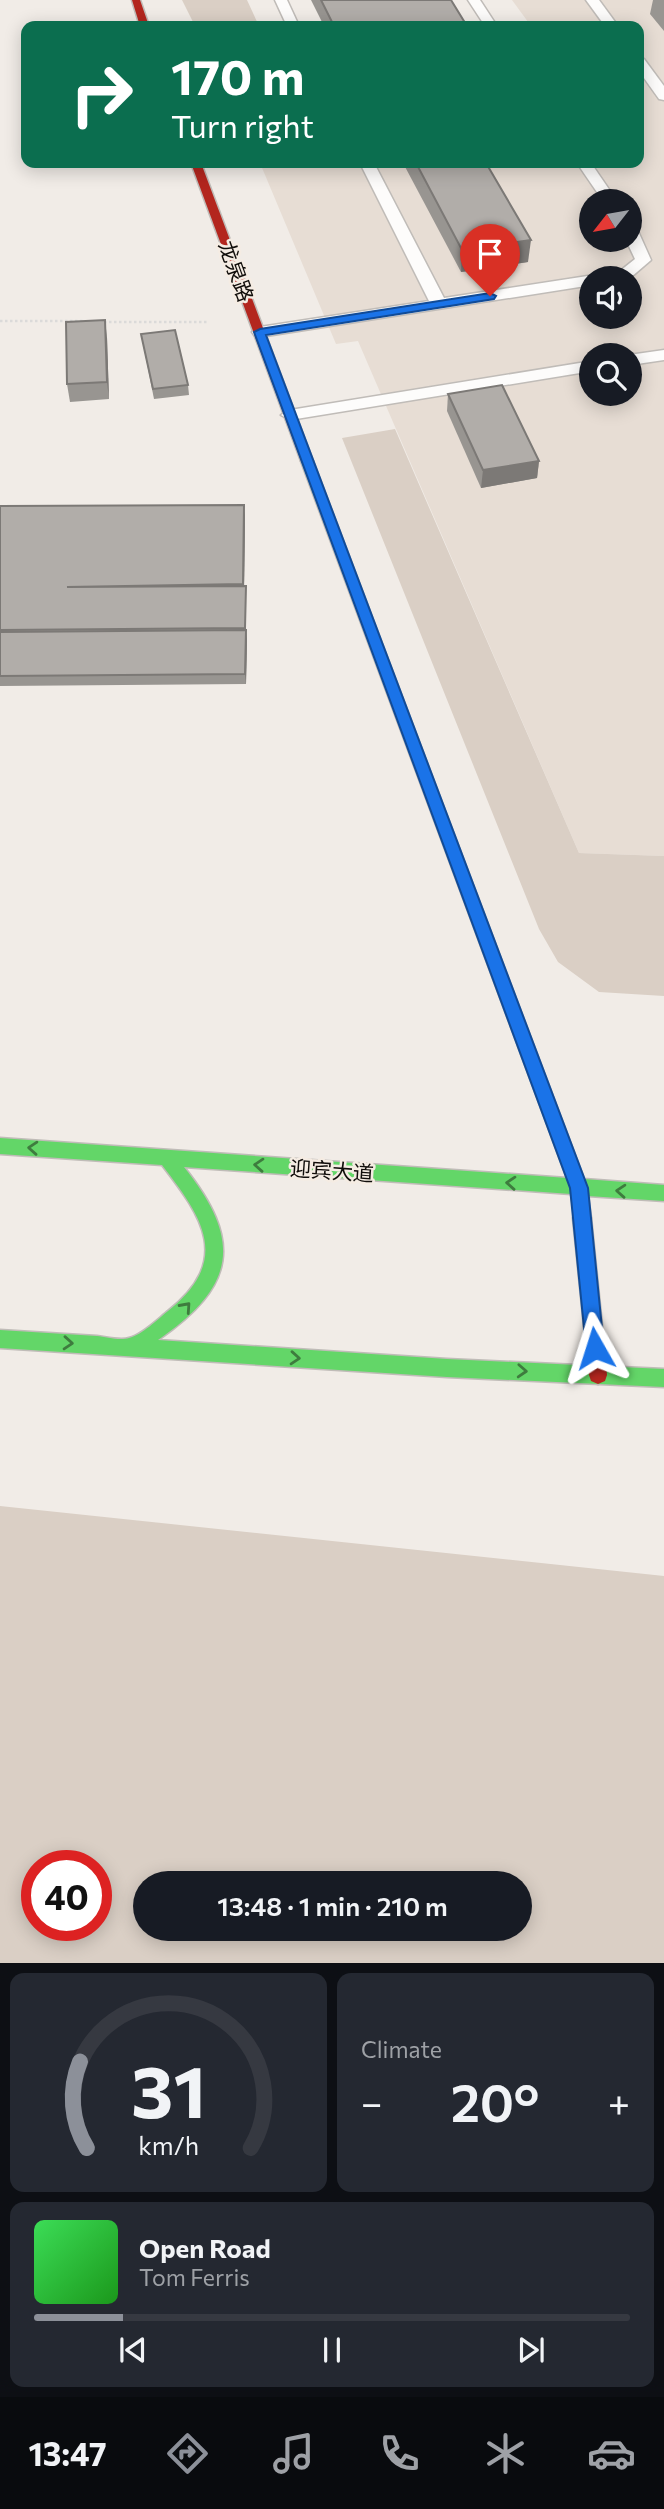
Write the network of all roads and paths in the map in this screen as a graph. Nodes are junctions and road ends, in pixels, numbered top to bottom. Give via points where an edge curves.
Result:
1 (136, 0) edge
2 (281, 0) edge
3 (474, 0) edge
4 (592, 0) edge
5 (143, 21) edge
6 (291, 21) edge
7 (488, 21) edge
8 (608, 21) edge
9 (644, 69) edge
10 (664, 96) edge
11 (199, 168) edge
12 (370, 168) edge
13 (587, 168) edge
14 (602, 189) edge
15 (639, 252) edge
16 (636, 266) edge
17 (579, 282) edge
18 (439, 304) junction
19 (0, 321) edge
20 (258, 327) junction
21 (664, 355) edge
22 (642, 358) edge
23 (579, 368) edge
24 (290, 415) junction
25 (0, 1146) edge
26 (167, 1158) junction
27 (579, 1188) junction
28 (664, 1193) edge
29 (0, 1339) edge
30 (132, 1347) junction
31 (598, 1375) junction
32 (664, 1378) edge

1 - 5 main road
2 - 6 lane
3 - 7 lane
4 - 8 lane
9 - 10 lane
11 - 20 main road, 龙泉路
12 - 18 lane
13 - 14 lane
15 - 16 lane via 643,260
17 - 18 lane
18 - 20 lane
19 - 20 path
20 - 24 main road, 龙泉路
21 - 22 lane
23 - 24 lane
24 - 27 main road, 龙泉路
26 -> 25 main road, 迎宾大道
27 -> 26 main road, 迎宾大道
30 -> 26 main road via 183,1313 210,1278 215,1235
28 -> 27 main road, 迎宾大道
27 - 31 main road, 龙泉路
29 -> 30 main road
30 -> 31 main road
31 - 32 main road

